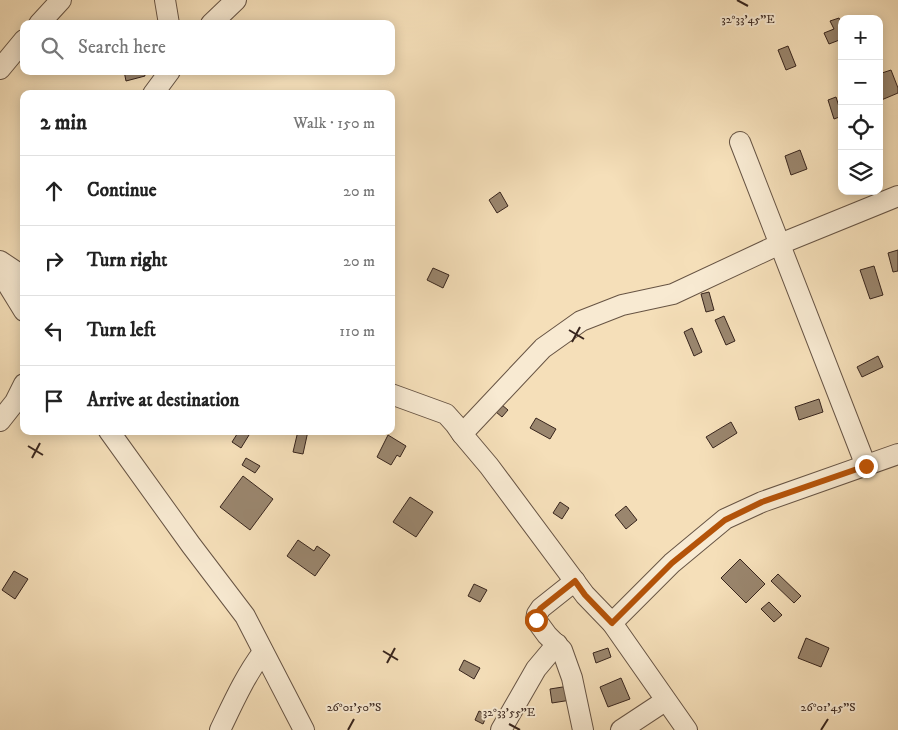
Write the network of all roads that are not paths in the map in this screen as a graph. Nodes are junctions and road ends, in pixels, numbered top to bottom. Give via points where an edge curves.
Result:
1 (61, 0) edge
2 (166, 0) edge
3 (236, 0) edge
4 (43, 20) edge
5 (168, 20) edge
6 (215, 20) edge
7 (20, 45) edge
8 (0, 69) edge
9 (167, 75) edge
10 (156, 90) edge
11 (740, 142) dead end
12 (898, 196) edge
13 (780, 244) junction
14 (0, 261) edge
15 (0, 272) edge
16 (20, 274) edge
17 (20, 304) edge
18 (395, 395) edge
19 (19, 400) edge
20 (0, 421) edge
21 (462, 434) junction
22 (112, 435) edge
23 (898, 454) edge
24 (866, 466) junction
25 (575, 581) junction
26 (612, 623) junction
27 (557, 644) junction
28 (263, 652) junction
29 (665, 701) junction
30 (220, 730) edge
31 (304, 730) edge
32 (501, 730) edge
33 (583, 730) edge
34 (620, 730) edge
35 (687, 730) edge

1 - 4 street
2 - 5 street
3 - 6 street
7 - 8 street
9 - 10 street
11 - 13 street
12 - 13 street
13 - 21 street via 673,294 622,305 581,321 543,348
13 - 24 street
14 - 16 street
15 - 17 street
18 - 21 street via 446,414
19 - 20 street
21 - 25 street
22 - 28 street via 245,616
23 - 24 street
24 - 26 street via 762,502 725,520 672,563
25 - 26 street
25 - 27 street via 536,614 536,620 546,635
26 - 29 street
27 - 32 street via 536,669
27 - 33 street via 570,671
28 - 30 street
28 - 31 street
29 - 34 street
29 - 35 street

